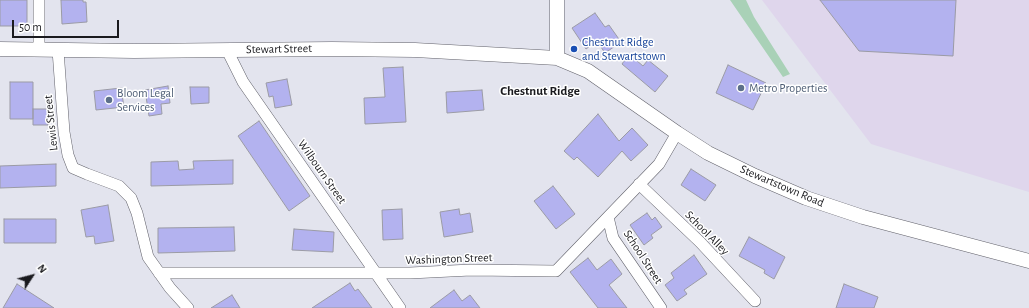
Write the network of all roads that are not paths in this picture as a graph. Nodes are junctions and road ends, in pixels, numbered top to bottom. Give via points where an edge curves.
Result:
1 (39, 0) edge
2 (557, 0) edge
3 (0, 49) edge
4 (39, 50) junction
5 (58, 50) junction
6 (227, 50) junction
7 (557, 58) junction
8 (677, 133) junction
9 (639, 184) junction
10 (608, 217) junction
11 (1029, 262) edge
12 (159, 273) junction
13 (376, 273) junction
14 (755, 301) dead end
15 (188, 308) edge
16 (400, 308) edge
17 (661, 308) edge

1 - 4 street
2 - 7 street
3 - 4 street, Stewart Street
4 - 5 street, Stewart Street
5 - 6 street, Stewart Street
5 - 12 street, Lewis Street via 64,132 73,168 119,186 131,198 138,213 148,257
6 - 7 street, Stewart Street via 415,50
6 - 13 street, Wilbourn Street via 244,82
7 - 8 street, Stewartstown Road via 588,71
8 - 9 street, Washington Street via 659,164
8 - 11 street, Stewartstown Road via 755,176 806,198 863,217
9 - 10 street, Washington Street
9 - 14 street, School Alley via 700,242
10 - 13 street, Washington Street via 556,271
10 - 17 street, School Street via 613,238
12 - 13 street, Washington Street
12 - 15 street, Lewis Street
13 - 16 street, Wilbourn Street

